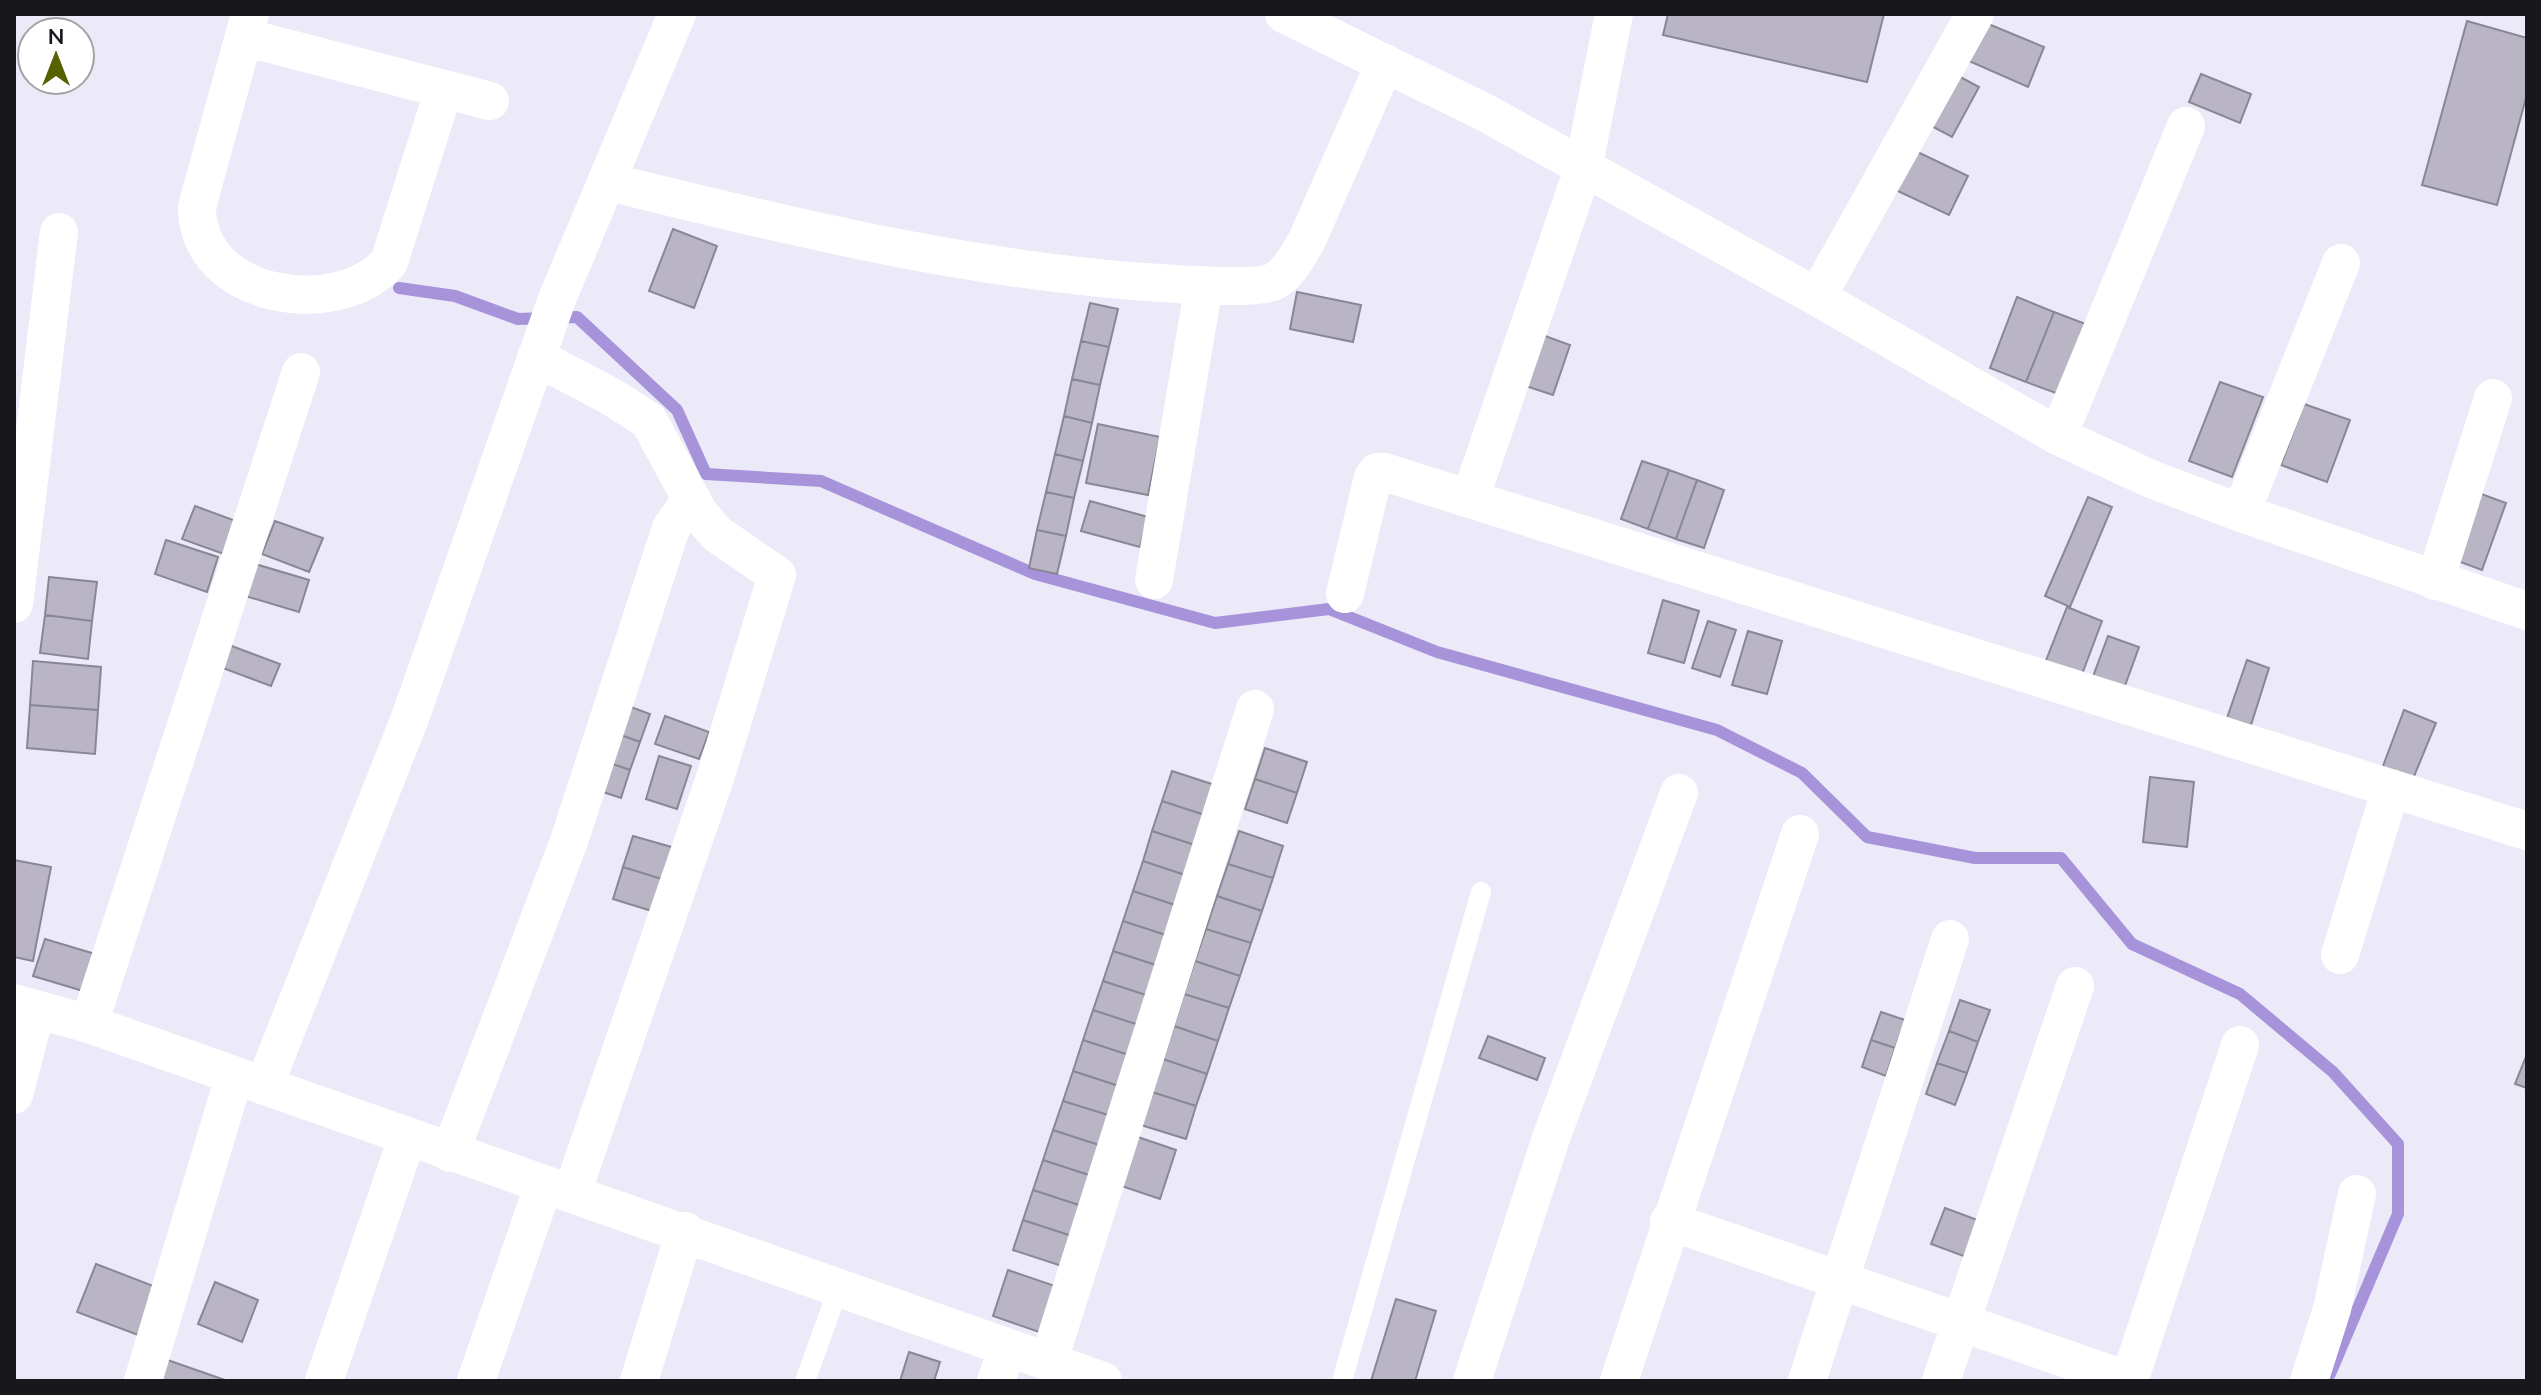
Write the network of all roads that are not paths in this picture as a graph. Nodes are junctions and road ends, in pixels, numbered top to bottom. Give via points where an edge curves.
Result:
1 (677, 14) edge
2 (1614, 14) edge
3 (1975, 14) edge
4 (1291, 16) edge
5 (247, 26) edge
6 (1385, 63) junction
7 (444, 89) junction
8 (490, 101) dead end
9 (2186, 126) dead end
10 (1583, 169) junction
11 (609, 182) junction
12 (59, 232) dead end
13 (2341, 263) dead end
14 (1204, 285) junction
15 (1817, 297) junction
16 (539, 349) junction
17 (301, 372) dead end
18 (2493, 398) dead end
19 (2058, 436) junction
20 (1470, 499) junction
21 (690, 501) junction
22 (2241, 513) junction
23 (1154, 580) dead end
24 (2435, 581) junction
25 (1345, 594) dead end
26 (14, 604) edge
27 (2526, 604) edge
28 (1255, 709) dead end
29 (2391, 788) junction
30 (1679, 793) dead end
31 (2527, 831) edge
32 (1800, 834) dead end
33 (1481, 892) dead end
34 (1950, 939) dead end
35 (2340, 955) dead end
36 (2075, 986) dead end
37 (25, 1006) edge
38 (89, 1024) junction
39 (2240, 1045) dead end
40 (249, 1081) junction
41 (14, 1095) edge
42 (407, 1138) junction
43 (450, 1153) junction
44 (558, 1188) junction
45 (2357, 1194) dead end
46 (1669, 1221) junction
47 (685, 1231) junction
48 (1839, 1279) junction
49 (839, 1287) junction
50 (1959, 1322) junction
51 (1049, 1360) junction
52 (1002, 1364) edge
53 (143, 1381) edge
54 (324, 1381) edge
55 (476, 1381) edge
56 (639, 1381) edge
57 (805, 1381) edge
58 (1103, 1381) edge
59 (1342, 1381) edge
60 (1472, 1381) edge
61 (1619, 1381) edge
62 (1807, 1381) edge
63 (1941, 1381) edge
64 (2130, 1381) edge
65 (2309, 1381) edge

1 - 11 street
2 - 10 street
3 - 15 street
4 - 6 street
5 - 7 street
5 - 7 street via 203,178 197,226 205,247 245,284 289,294 361,286 381,271 389,262
6 - 10 street
6 - 14 street via 1291,266 1273,282
7 - 8 street
9 - 19 street
10 - 15 street
10 - 20 street
11 - 14 street via 742,215 999,265 1088,279
11 - 16 street
12 - 26 street
13 - 22 street
14 - 23 street
15 - 19 street
16 - 21 street via 649,421
16 - 40 street via 410,718
17 - 38 street
18 - 24 street
19 - 22 street
20 - 25 street via 1377,472
20 - 29 street
21 - 43 street via 671,528 568,844
21 - 44 street via 717,534 777,575 716,775
22 - 24 street
24 - 27 street
28 - 51 street
29 - 31 street
29 - 35 street
30 - 60 street via 1551,1138
32 - 46 street
33 - 59 lane
34 - 48 street
36 - 50 street
37 - 38 street
37 - 41 street
38 - 40 street
39 - 64 street
40 - 42 street
40 - 53 street
42 - 43 street
42 - 54 street
43 - 44 street
44 - 47 street
44 - 55 street
45 - 65 street via 2332,1309
46 - 48 street
46 - 61 street
47 - 49 street
47 - 56 street
48 - 50 street
48 - 62 street
49 - 52 street
49 - 57 lane
50 - 63 street
50 - 64 street
51 - 52 street
51 - 58 street

